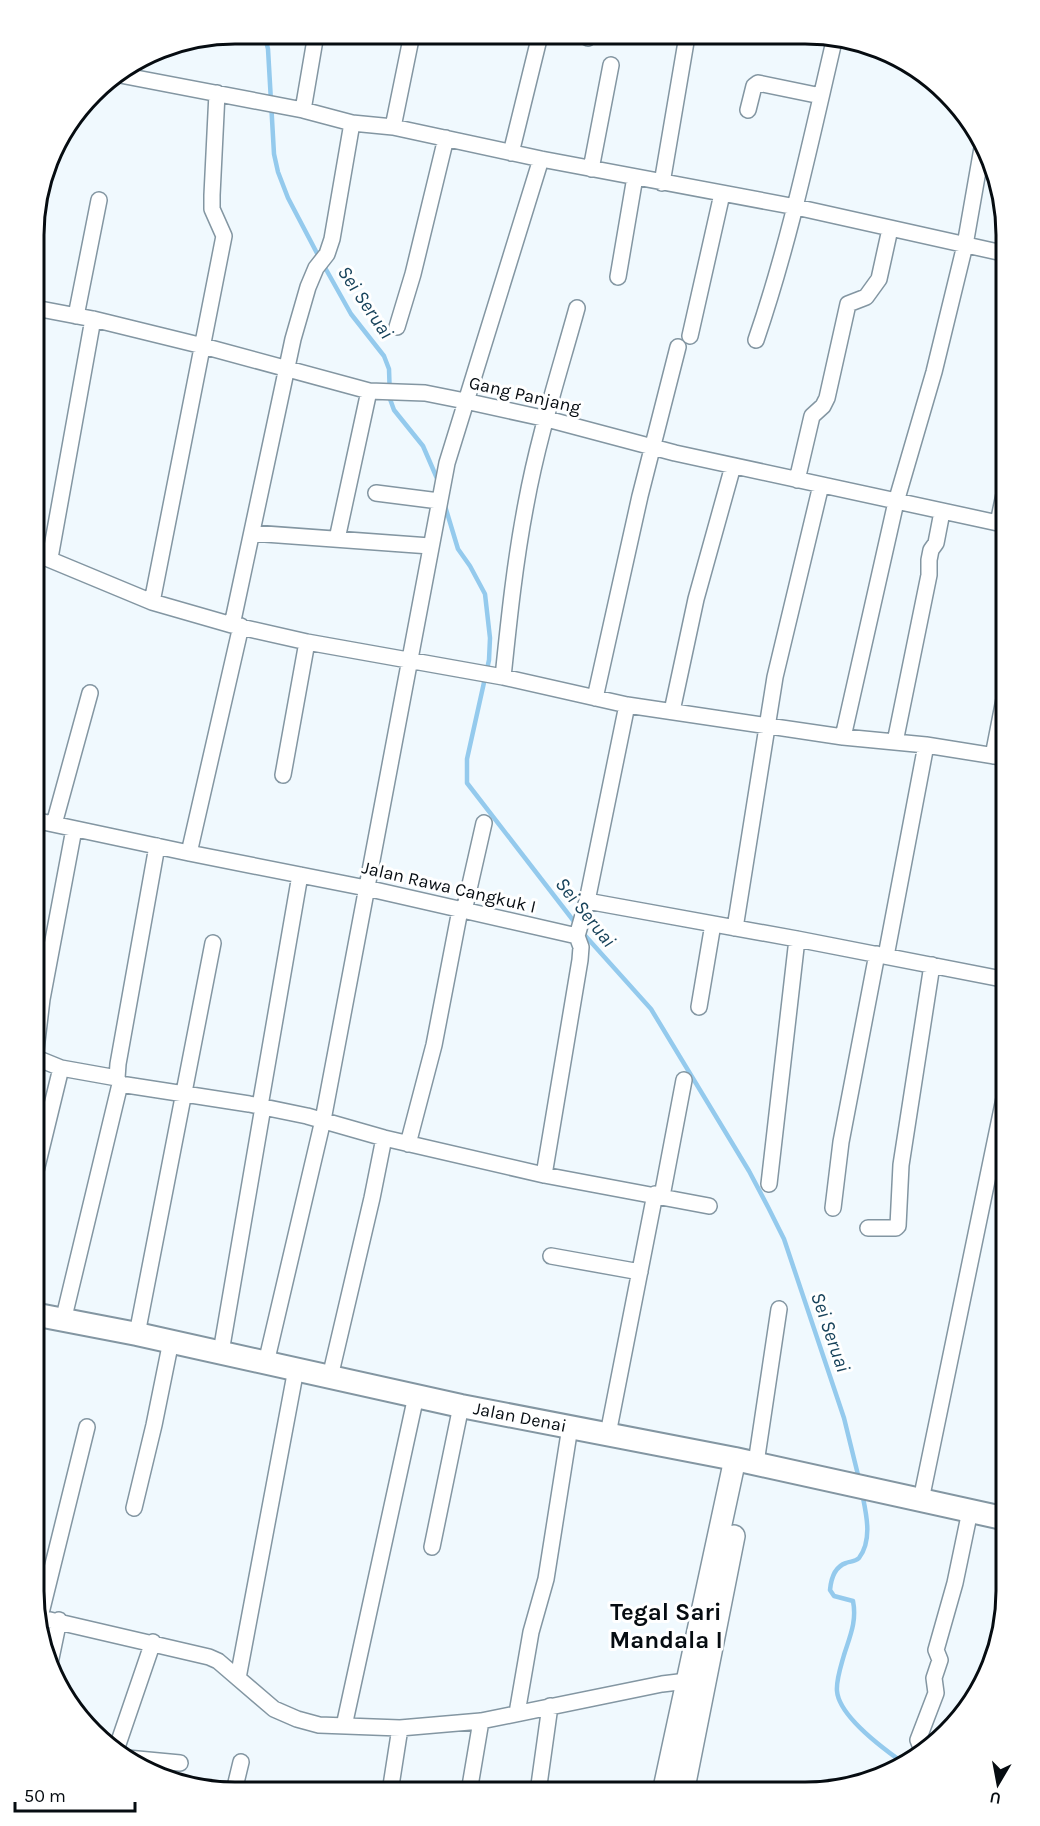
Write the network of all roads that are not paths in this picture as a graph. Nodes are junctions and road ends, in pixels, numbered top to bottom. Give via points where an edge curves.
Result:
1 (538, 43) edge
2 (686, 43) edge
3 (314, 44) edge
4 (410, 44) edge
5 (833, 46) edge
6 (611, 65) dead end
7 (128, 76) edge
8 (217, 93) junction
9 (821, 96) junction
10 (303, 110) junction
11 (748, 110) dead end
12 (352, 123) junction
13 (393, 127) junction
14 (446, 138) junction
15 (512, 153) junction
16 (980, 158) edge
17 (541, 159) junction
18 (591, 169) junction
19 (635, 177) junction
20 (662, 183) junction
21 (722, 194) junction
22 (99, 200) dead end
23 (796, 207) junction
24 (890, 229) junction
25 (965, 245) junction
26 (996, 252) edge
27 (618, 276) dead end
28 (577, 308) dead end
29 (43, 310) edge
30 (76, 316) junction
31 (93, 319) junction
32 (397, 327) dead end
33 (690, 336) dead end
34 (756, 340) dead end
35 (203, 346) junction
36 (678, 347) dead end
37 (287, 368) junction
38 (376, 392) junction
39 (465, 401) junction
40 (547, 419) junction
41 (651, 447) junction
42 (733, 466) junction
43 (797, 480) junction
44 (821, 485) junction
45 (375, 493) dead end
46 (439, 498) junction
47 (896, 502) junction
48 (942, 512) junction
49 (996, 523) edge
50 (252, 533) junction
51 (337, 539) junction
52 (430, 546) junction
53 (43, 556) edge
54 (50, 558) junction
55 (152, 602) junction
56 (237, 625) junction
57 (307, 642) junction
58 (409, 661) junction
59 (499, 676) junction
60 (90, 693) dead end
61 (595, 698) junction
62 (627, 705) junction
63 (672, 711) junction
64 (767, 726) junction
65 (843, 736) junction
66 (895, 742) junction
67 (926, 745) junction
68 (996, 756) edge
69 (284, 775) dead end
70 (43, 822) edge
71 (484, 823) dead end
72 (54, 824) junction
73 (74, 829) junction
74 (157, 846) junction
75 (189, 853) junction
76 (300, 875) junction
77 (366, 888) junction
78 (587, 901) junction
79 (462, 910) junction
80 (713, 924) junction
81 (735, 928) junction
82 (579, 931) junction
83 (797, 939) junction
84 (213, 943) dead end
85 (882, 955) junction
86 (932, 965) junction
87 (996, 978) edge
88 (43, 994) edge
89 (699, 1007) dead end
90 (43, 1061) edge
91 (62, 1068) junction
92 (684, 1080) dead end
93 (118, 1081) junction
94 (185, 1095) junction
95 (261, 1107) junction
96 (323, 1120) junction
97 (996, 1137) edge
98 (384, 1138) junction
99 (43, 1143) edge
100 (408, 1144) junction
101 (544, 1175) junction
102 (769, 1184) dead end
103 (658, 1195) junction
104 (709, 1206) dead end
105 (832, 1208) dead end
106 (868, 1228) dead end
107 (551, 1256) dead end
108 (640, 1272) junction
109 (778, 1309) dead end
110 (43, 1316) edge
111 (63, 1321) junction
112 (136, 1334) junction
113 (171, 1341) junction
114 (221, 1352) junction
115 (266, 1363) junction
116 (296, 1369) junction
117 (330, 1377) junction
118 (416, 1396) junction
119 (461, 1406) junction
120 (87, 1427) dead end
121 (570, 1427) junction
122 (608, 1434) junction
123 (747, 1461) junction
124 (921, 1500) junction
125 (134, 1508) dead end
126 (970, 1511) junction
127 (996, 1517) edge
128 (432, 1547) dead end
129 (43, 1596) edge
130 (46, 1618) edge
131 (59, 1620) junction
132 (153, 1642) junction
133 (53, 1649) edge
134 (238, 1678) junction
135 (687, 1681) junction
136 (550, 1706) junction
137 (517, 1713) junction
138 (481, 1722) junction
139 (344, 1726) junction
140 (400, 1728) junction
141 (925, 1740) edge
142 (118, 1743) edge
143 (144, 1760) edge
144 (241, 1762) dead end
145 (180, 1763) dead end
146 (236, 1782) edge
147 (392, 1782) edge
148 (471, 1782) edge
149 (539, 1782) edge
150 (665, 1782) edge
151 (685, 1782) edge

1 - 15 street
2 - 20 street
3 - 10 street
4 - 13 street
5 - 9 street
6 - 18 street
7 - 8 street
8 - 10 street
8 - 35 street via 212,202 224,236
9 - 11 street via 758,83 753,86
9 - 23 street
10 - 12 street
12 - 13 street
12 - 37 street via 339,208 327,254 316,268 301,308
13 - 14 street
14 - 15 street
14 - 32 street
15 - 17 street
16 - 25 street
17 - 18 street
17 - 39 street
18 - 19 street
19 - 20 street
19 - 27 street
20 - 21 street
21 - 23 street
21 - 33 street
22 - 30 street
23 - 24 street
23 - 34 street
24 - 25 street
24 - 43 street via 879,279 866,297 848,304 827,398 812,416
25 - 26 street
25 - 47 street
28 - 40 street
29 - 30 street, Gang Panjang
30 - 31 street, Gang Panjang
31 - 35 street, Gang Panjang
31 - 54 street
35 - 37 street, Gang Panjang
35 - 55 street
36 - 41 street
37 - 38 street, Gang Panjang
37 - 50 street
38 - 39 street, Gang Panjang via 425,393
38 - 51 street
39 - 40 street, Gang Panjang
39 - 46 street
40 - 41 street, Gang Panjang
40 - 59 street via 525,504
41 - 42 street, Gang Panjang
41 - 61 street
42 - 43 street, Gang Panjang
42 - 63 street via 696,599
43 - 44 street, Gang Panjang
44 - 47 street, Gang Panjang
44 - 64 street via 777,666
45 - 46 street
46 - 52 street
47 - 48 street, Gang Panjang
47 - 65 street
48 - 49 street, Gang Panjang
48 - 66 street via 931,550
50 - 51 street
50 - 56 street
51 - 52 street
52 - 58 street
53 - 54 street
54 - 55 street
55 - 56 street
56 - 57 street
56 - 75 street
57 - 58 street
57 - 69 street
58 - 59 street
58 - 77 street
59 - 61 street
60 - 72 street
61 - 62 street
62 - 63 street
62 - 78 street
63 - 64 street
64 - 65 street
64 - 81 street
65 - 66 street
66 - 67 street
67 - 68 street
67 - 85 street
70 - 72 street, Jalan Rawa Cangkuk I
71 - 79 street
72 - 73 street, Jalan Rawa Cangkuk I
73 - 74 street, Jalan Rawa Cangkuk I
73 - 88 street
74 - 75 street, Jalan Rawa Cangkuk I
74 - 93 street
75 - 76 street, Jalan Rawa Cangkuk I
76 - 77 street, Jalan Rawa Cangkuk I
76 - 95 street
77 - 79 street, Jalan Rawa Cangkuk I
77 - 96 street
78 - 80 street
78 - 82 street
79 - 82 street, Jalan Rawa Cangkuk I
79 - 100 street via 434,1045
80 - 81 street
80 - 89 street
81 - 83 street
82 - 101 street via 580,960
83 - 85 street
83 - 102 street
84 - 94 street
85 - 86 street
85 - 105 street via 841,1142
86 - 87 street
86 - 106 street via 901,1165 898,1226
90 - 91 street
91 - 93 street
91 - 99 street
92 - 103 street
93 - 94 street
93 - 111 street
94 - 95 street
94 - 112 street
95 - 96 street
95 - 114 street
96 - 98 street
96 - 115 street
97 - 124 street
98 - 100 street
98 - 117 street
100 - 101 street
101 - 103 street
103 - 104 street
103 - 108 street
107 - 108 street
108 - 122 street
109 - 123 street
110 - 111 main road, Jalan Denai
111 - 112 main road, Jalan Denai
112 - 113 main road, Jalan Denai
113 - 114 main road, Jalan Denai
113 - 125 street
114 - 115 main road, Jalan Denai
115 - 116 main road, Jalan Denai
116 - 117 main road, Jalan Denai
116 - 134 street
117 - 118 main road, Jalan Denai
118 - 119 main road, Jalan Denai
118 - 139 street
119 - 121 main road, Jalan Denai
119 - 128 street
120 - 129 street
121 - 122 main road, Jalan Denai
121 - 137 street via 546,1579 531,1632
122 - 123 main road, Jalan Denai
123 - 124 main road, Jalan Denai
123 - 135 street
123 - 151 street
124 - 126 main road, Jalan Denai
126 - 127 main road, Jalan Denai
126 - 141 street via 936,1650 940,1660
130 - 131 street
131 - 132 street
131 - 133 street
132 - 134 street via 209,1657
132 - 142 street
134 - 139 street via 274,1709 319,1725
135 - 136 street
135 - 150 street
136 - 137 street
136 - 149 street
137 - 138 street
138 - 140 street
138 - 148 street
139 - 140 street
140 - 147 street
143 - 145 street
144 - 146 street

